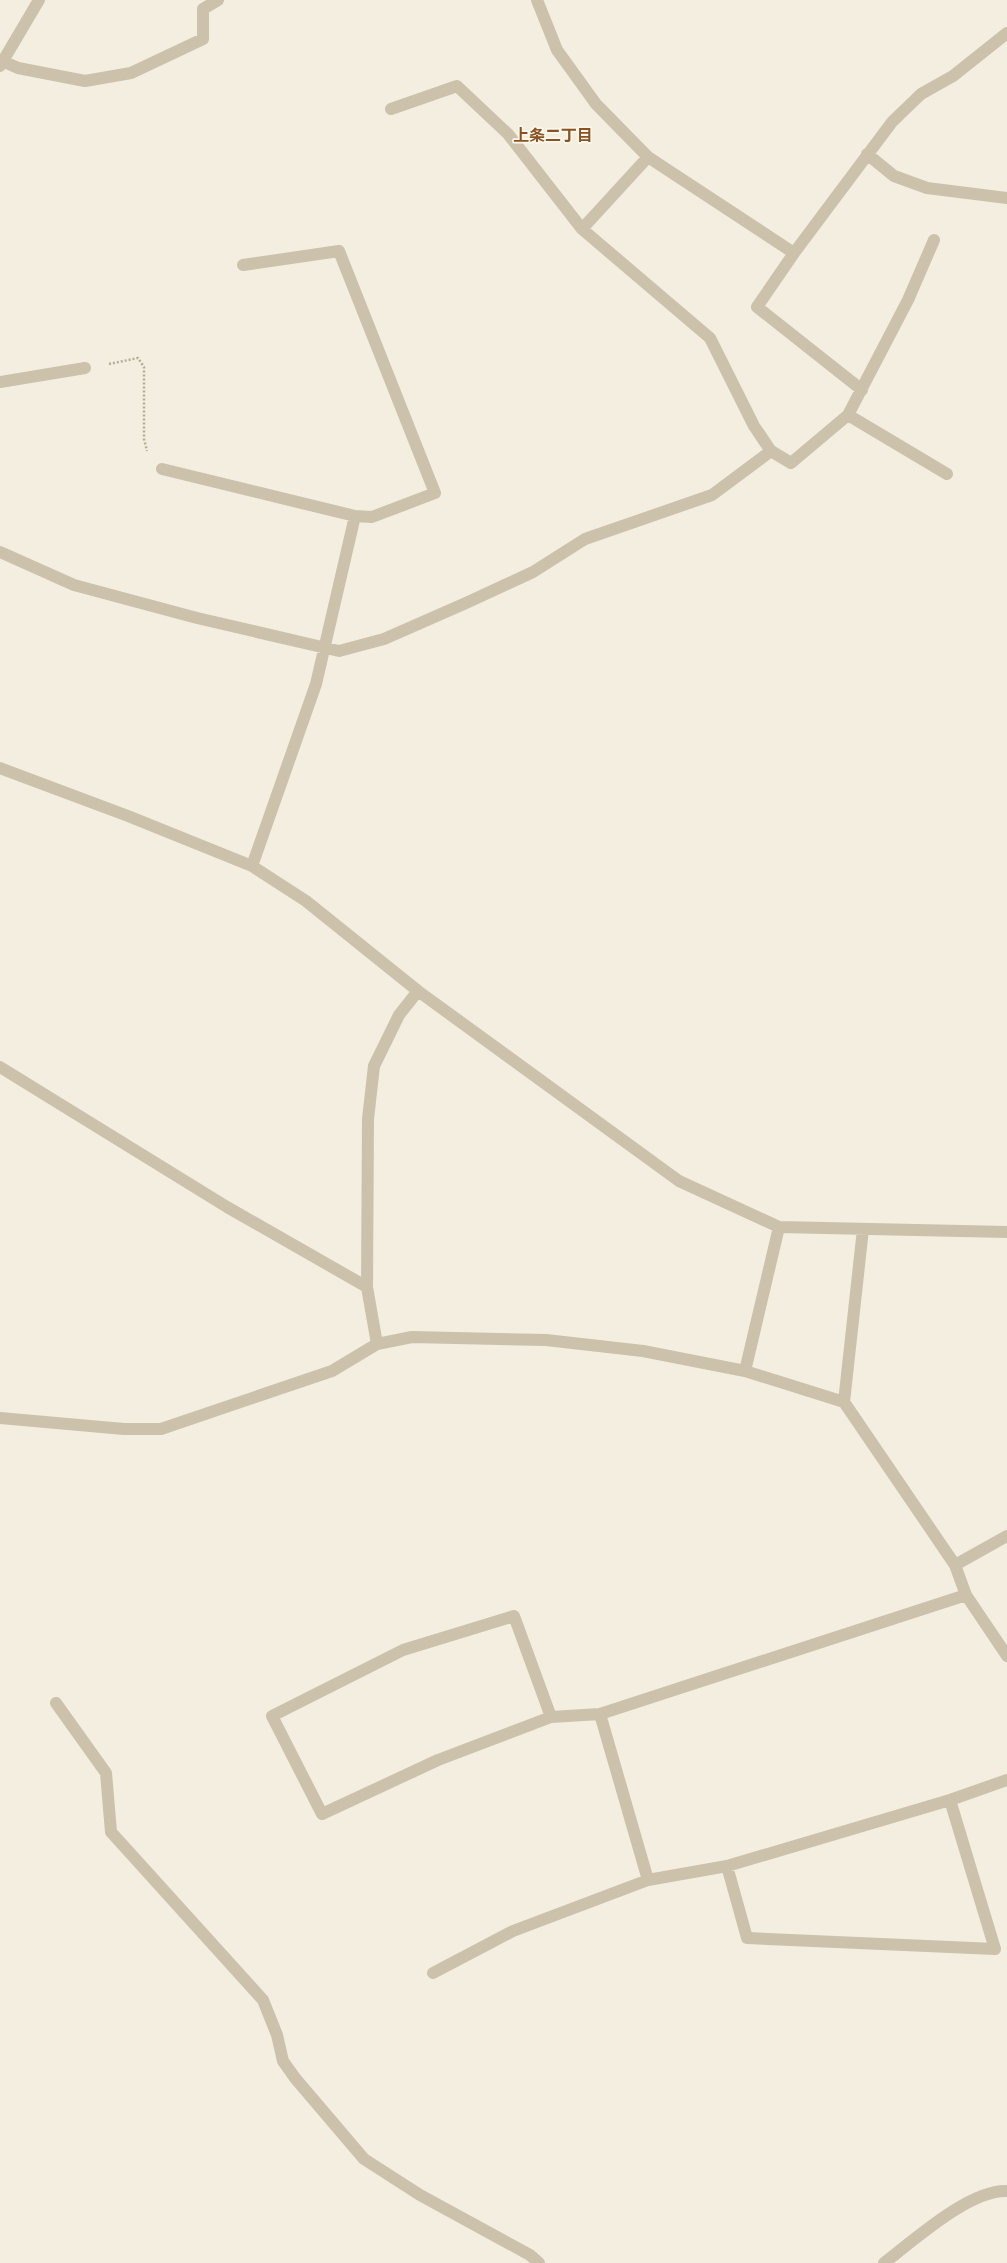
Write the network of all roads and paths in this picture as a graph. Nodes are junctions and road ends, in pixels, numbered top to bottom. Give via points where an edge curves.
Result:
1 (39, 0) edge
2 (218, 0) edge
3 (537, 0) edge
4 (1007, 33) edge
5 (1, 62) edge
6 (391, 109) dead end
7 (867, 154) junction
8 (648, 157) junction
9 (1007, 198) edge
10 (582, 229) junction
11 (934, 240) dead end
12 (794, 253) junction
13 (243, 265) dead end
14 (86, 368) joint
15 (0, 382) edge
16 (862, 390) junction
17 (848, 415) junction
18 (771, 451) junction
19 (162, 469) joint
20 (947, 474) dead end
21 (355, 516) junction
22 (0, 552) edge
23 (324, 648) junction
24 (0, 768) edge
25 (252, 866) junction
26 (418, 991) junction
27 (0, 1067) edge
28 (779, 1227) junction
29 (863, 1229) junction
30 (1007, 1232) edge
31 (367, 1287) junction
32 (377, 1344) junction
33 (745, 1371) junction
34 (844, 1402) junction
35 (0, 1418) edge
36 (1007, 1536) edge
37 (955, 1565) junction
38 (966, 1595) junction
39 (1007, 1656) edge
40 (56, 1703) dead end
41 (600, 1714) junction
42 (551, 1717) junction
43 (1007, 1780) edge
44 (950, 1800) junction
45 (727, 1866) junction
46 (648, 1880) junction
47 (433, 1973) dead end
48 (1007, 2191) edge
49 (540, 2263) edge
50 (884, 2263) edge

1 - 5 street
2 - 5 street via 203,9 203,40 131,73 85,81 18,68
3 - 8 street via 557,50 596,104
4 - 7 street via 953,76 921,94 892,122
6 - 10 street via 457,86 508,134
7 - 9 street via 894,176 927,188
7 - 12 street
8 - 10 street
8 - 12 street
10 - 18 street via 710,338 754,426
11 - 16 street via 908,300
12 - 16 street via 757,307
13 - 21 street via 339,252 435,493 372,517
14 - 15 street
14 - 19 path via 138,358 144,366 144,439 149,459
16 - 17 street
17 - 18 street via 791,464
17 - 20 street
18 - 23 street via 712,495 585,539 533,572 384,639 339,651
19 - 21 street
21 - 23 street
22 - 23 street via 74,585
23 - 25 street via 316,684
24 - 25 street
25 - 26 street via 306,901
26 - 28 street via 679,1181
26 - 31 street via 399,1015 374,1066 368,1119
27 - 31 street via 227,1207
28 - 29 street
28 - 33 street
29 - 30 street
29 - 34 street
31 - 32 street
32 - 33 street via 412,1337 546,1340 643,1351
32 - 35 street via 332,1371 161,1429 124,1429
33 - 34 street
34 - 37 street
36 - 37 street
37 - 38 street
38 - 39 street
38 - 41 street
40 - 49 street via 106,1773 111,1832 263,2000 278,2035 283,2061 364,2159 420,2195 530,2255
41 - 42 street
41 - 46 street
42 - 42 street via 438,1760 322,1814 272,1716 403,1650 514,1616
43 - 44 street
44 - 45 street
44 - 45 street via 995,1949 747,1938
45 - 46 street
46 - 47 street via 513,1931
48 - 50 street via 981,2195 957,2209

